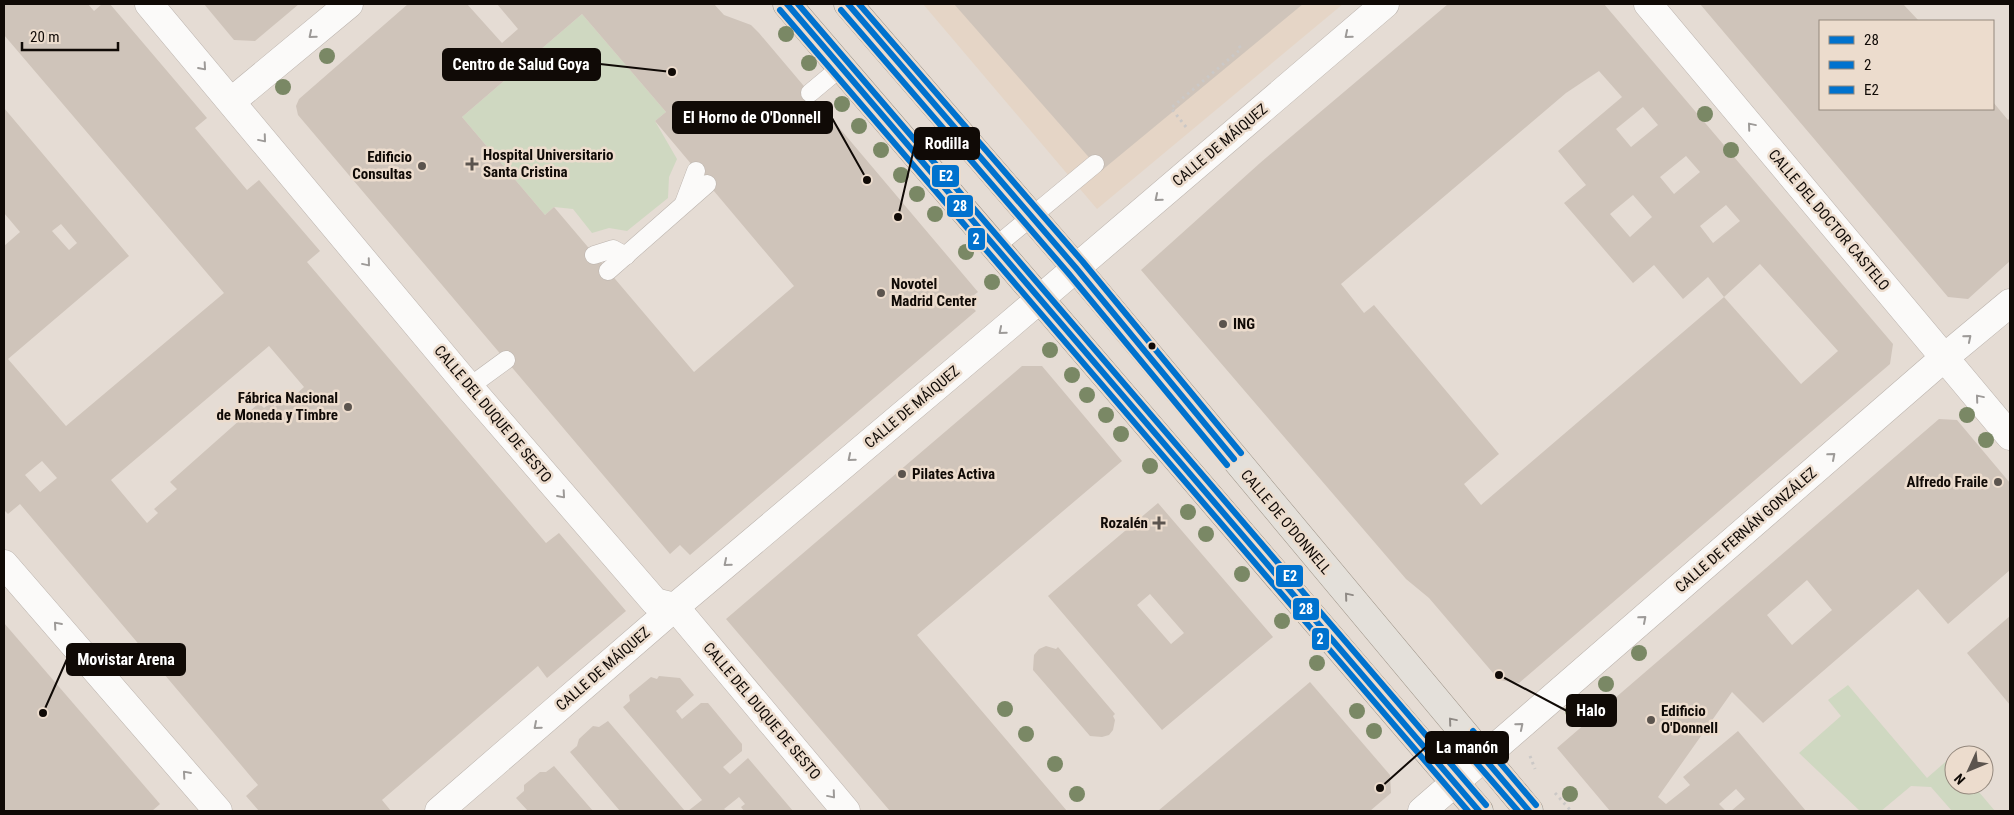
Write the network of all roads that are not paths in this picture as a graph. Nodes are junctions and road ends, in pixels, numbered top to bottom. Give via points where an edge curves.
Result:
1 (148, 4) edge
2 (349, 4) edge
3 (787, 4) edge
4 (848, 4) edge
5 (1386, 4) edge
6 (1648, 4) edge
7 (840, 68) junction
8 (810, 93) dead end
9 (232, 101) junction
10 (1095, 164) dead end
11 (702, 177) dead end
12 (1031, 217) junction
13 (995, 247) junction
14 (594, 255) dead end
15 (626, 256) junction
16 (1076, 268) junction
17 (608, 271) dead end
18 (1039, 300) junction
19 (2010, 303) edge
20 (1945, 358) junction
21 (506, 360) dead end
22 (470, 387) junction
23 (2010, 436) edge
24 (4, 564) edge
25 (675, 607) junction
26 (1483, 758) junction
27 (1456, 783) junction
28 (218, 811) edge
29 (439, 811) edge
30 (846, 811) edge
31 (1422, 811) edge
32 (1479, 811) edge
33 (1529, 811) edge

1 -> 9 street, CALLE DEL DUQUE DE SESTO
2 -> 9 street
3 - 7 main road
4 - 12 main road, CALLE DE O'DONNELL
5 -> 16 street, CALLE DE MÁIQUEZ
20 -> 6 street, CALLE DEL DOCTOR CASTELO
7 - 8 lane
7 - 13 main road
9 -> 22 street, CALLE DEL DUQUE DE SESTO
10 - 12 lane
11 - 15 lane via 684,205
12 - 13 lane
12 - 16 main road, CALLE DE O'DONNELL
13 - 18 main road
14 - 15 lane via 613,249
15 - 17 lane
16 - 18 street, CALLE DE MÁIQUEZ
26 -> 16 main road, CALLE DE O'DONNELL
18 -> 25 street, CALLE DE MÁIQUEZ
18 - 27 main road
20 -> 19 street, CALLE DE FERNÁN GONZÁLEZ
23 -> 20 street, CALLE DEL DOCTOR CASTELO
26 -> 20 street, CALLE DE FERNÁN GONZÁLEZ
21 - 22 lane
22 -> 25 street, CALLE DEL DUQUE DE SESTO via 655,602
28 -> 24 street
25 -> 29 street, CALLE DE MÁIQUEZ
25 -> 30 street, CALLE DEL DUQUE DE SESTO
26 - 27 street, CALLE DE FERNÁN GONZÁLEZ
26 - 33 main road, CALLE DE O'DONNELL
27 - 31 street
27 - 32 main road

